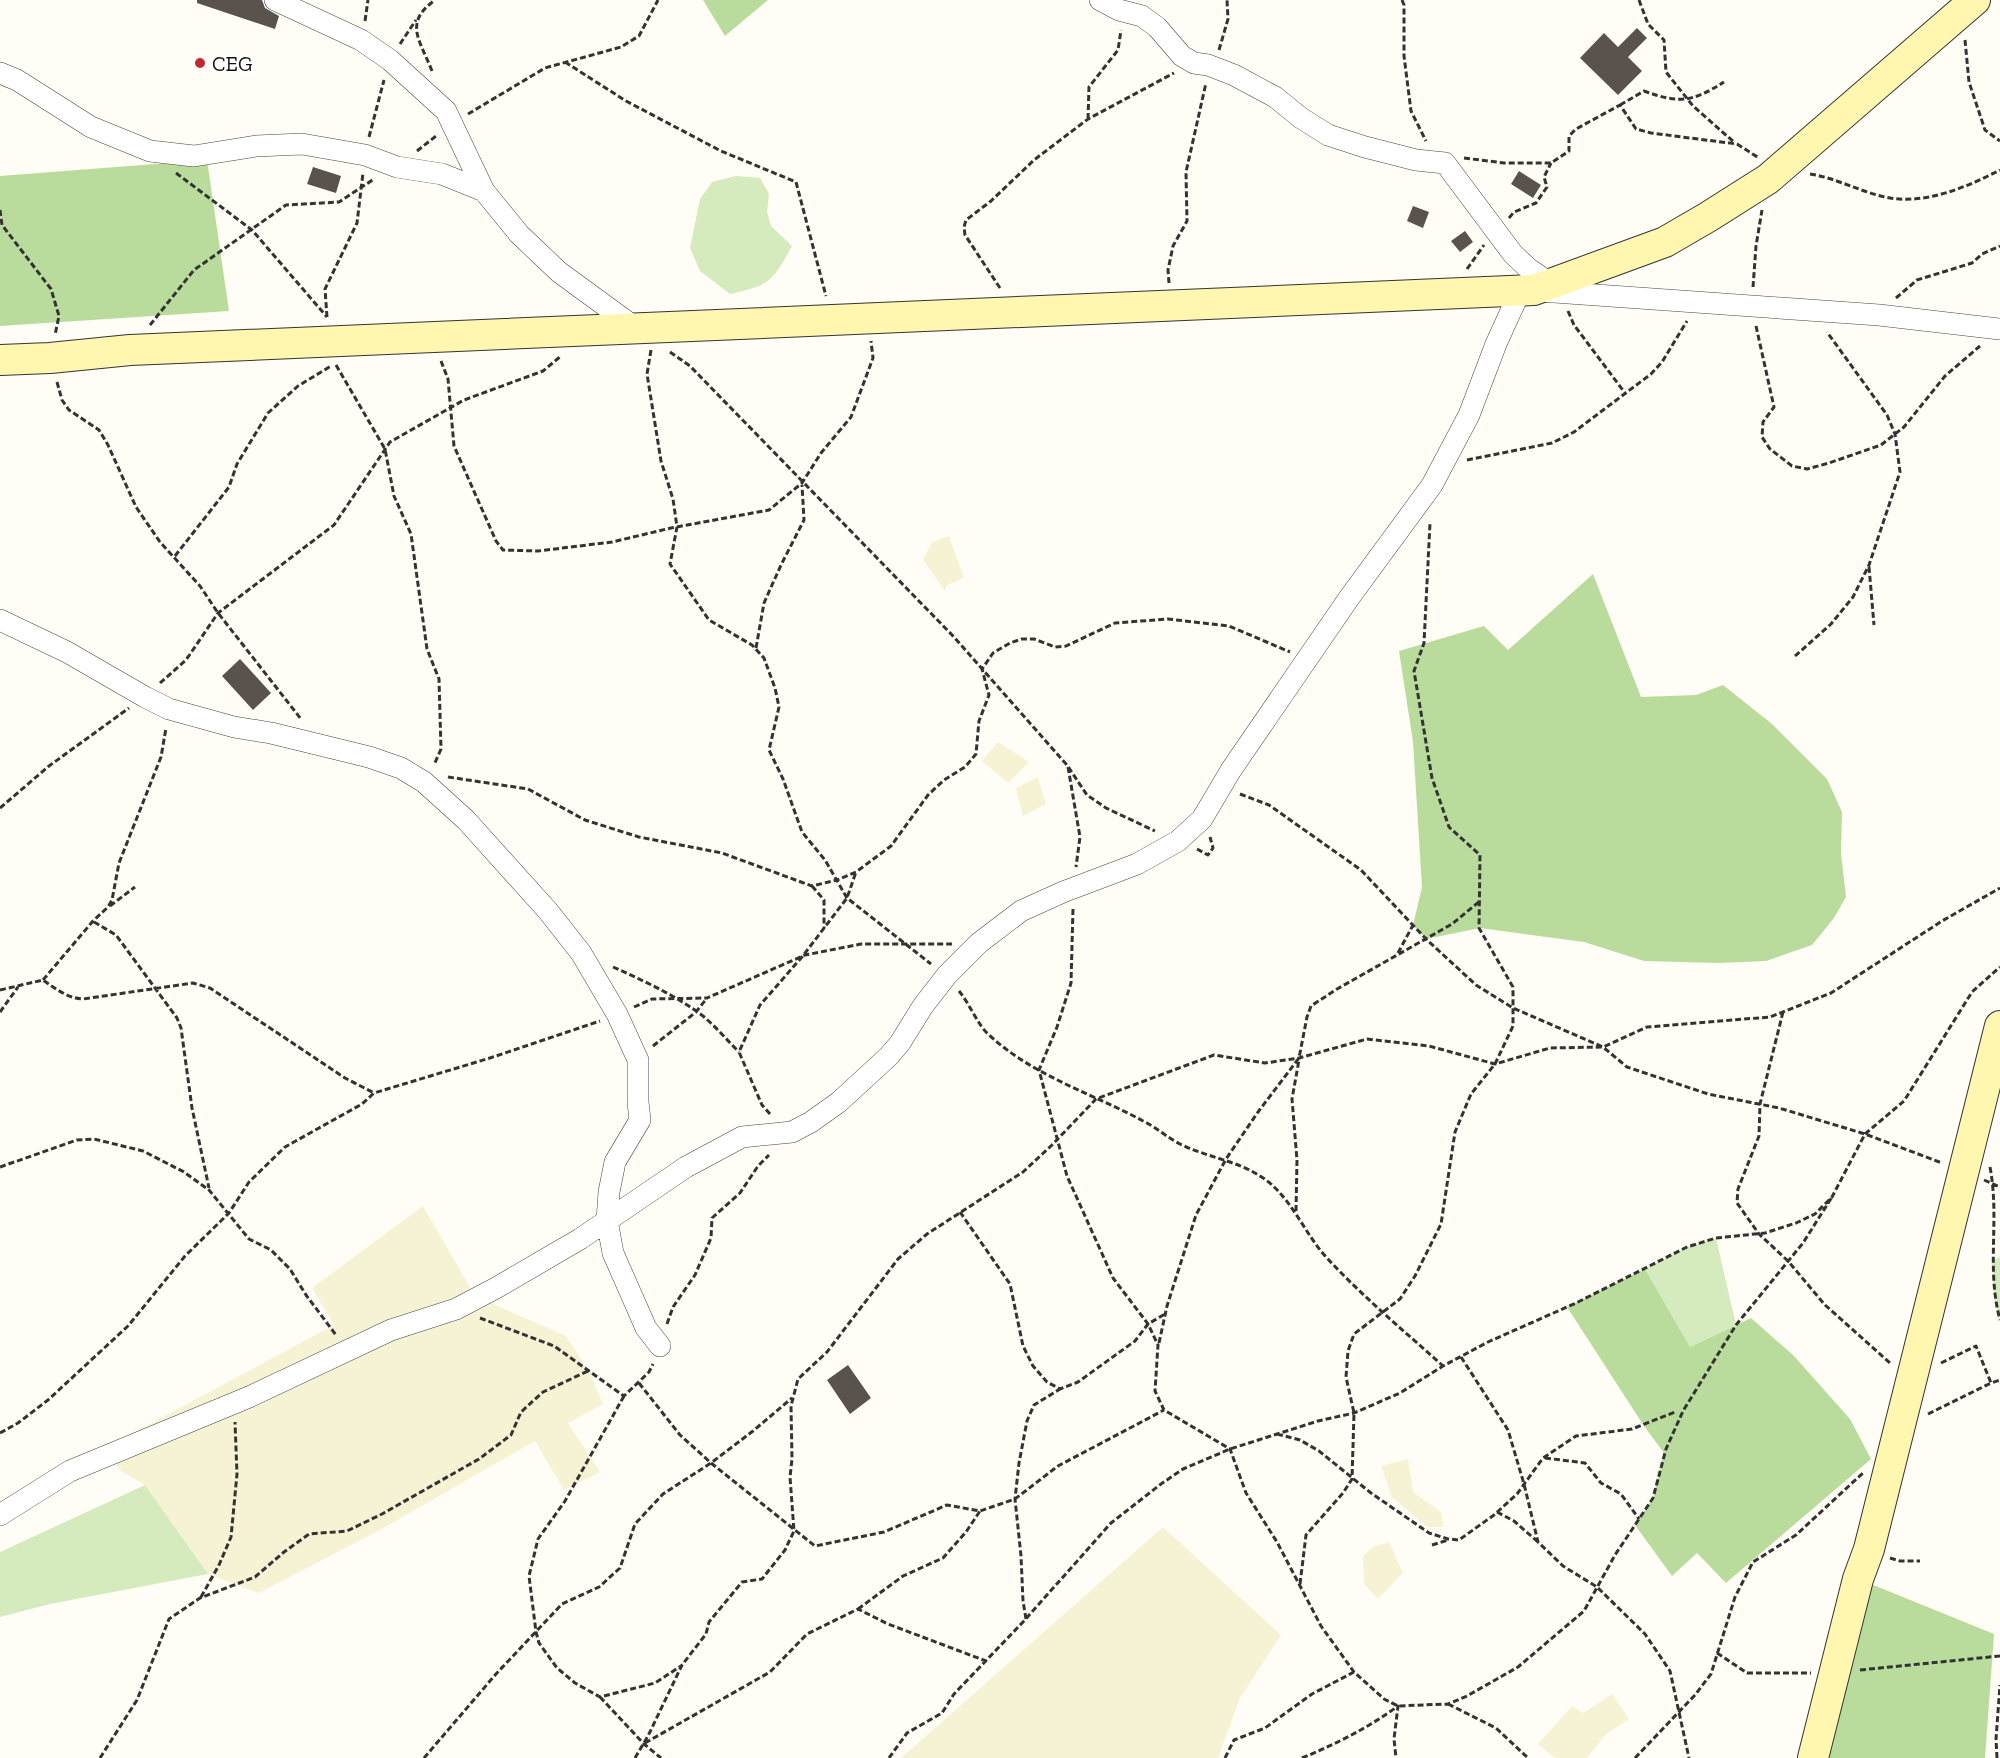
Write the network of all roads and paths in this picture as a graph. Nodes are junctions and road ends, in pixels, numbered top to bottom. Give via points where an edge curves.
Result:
1 (275, 0) edge
2 (435, 0) edge
3 (1100, 0) edge
4 (1227, 0) edge
5 (1402, 0) edge
6 (1639, 0) edge
7 (1974, 2) edge
8 (1119, 10) junction
9 (416, 20) junction
10 (390, 60) junction
11 (565, 62) dead end
12 (1201, 64) junction
13 (0, 72) edge
14 (1724, 82) dead end
15 (1688, 99) junction
16 (1620, 105) junction
17 (446, 111) junction
18 (1088, 119) junction
19 (2000, 141) edge
20 (1737, 144) junction
21 (150, 151) junction
22 (364, 155) junction
23 (1445, 163) junction
24 (2000, 170) edge
25 (1773, 174) junction
26 (484, 191) junction
27 (0, 210) edge
28 (2000, 246) edge
29 (1542, 290) junction
30 (1698, 303) junction
31 (1170, 306) junction
32 (1752, 306) junction
33 (1813, 310) junction
34 (1016, 312) junction
35 (1879, 315) junction
36 (868, 318) junction
37 (831, 320) junction
38 (329, 329) junction
39 (2000, 329) edge
40 (594, 330) junction
41 (645, 334) junction
42 (433, 337) junction
43 (1981, 344) dead end
44 (50, 358) junction
45 (0, 360) edge
46 (1625, 393) junction
47 (451, 407) junction
48 (1895, 434) junction
49 (385, 449) junction
50 (1442, 466) junction
51 (802, 483) junction
52 (1430, 520) dead end
53 (677, 527) junction
54 (175, 557) junction
55 (1869, 565) junction
56 (218, 613) junction
57 (0, 620) edge
58 (1874, 626) dead end
59 (756, 649) junction
60 (1795, 656) dead end
61 (1307, 660) junction
62 (982, 669) junction
63 (145, 697) junction
64 (169, 709) junction
65 (301, 719) dead end
66 (1067, 765) junction
67 (433, 767) dead end
68 (438, 777) dead end
69 (1221, 787) junction
70 (0, 808) edge
71 (1178, 841) junction
72 (837, 880) junction
73 (135, 886) dead end
74 (812, 886) junction
75 (1073, 888) junction
76 (2000, 888) edge
77 (1480, 901) junction
78 (108, 907) junction
79 (93, 921) junction
80 (1413, 926) junction
81 (824, 928) dead end
82 (1426, 939) junction
83 (980, 943) junction
84 (906, 945) junction
85 (581, 954) junction
86 (1397, 955) junction
87 (2000, 967) edge
88 (947, 975) junction
89 (43, 980) junction
90 (18, 987) junction
91 (0, 990) edge
92 (155, 990) junction
93 (707, 998) junction
94 (679, 999) junction
95 (1513, 1008) junction
96 (0, 1012) edge
97 (696, 1012) junction
98 (1783, 1012) junction
99 (617, 1014) junction
100 (2000, 1026) edge
101 (1603, 1047) junction
102 (740, 1052) dead end
103 (1299, 1058) junction
104 (638, 1060) junction
105 (1494, 1064) junction
106 (1039, 1070) junction
107 (375, 1092) junction
108 (1096, 1099) junction
109 (1760, 1104) junction
110 (1865, 1134) junction
111 (1058, 1139) junction
112 (1226, 1159) junction
113 (0, 1167) edge
114 (1976, 1167) junction
115 (209, 1190) junction
116 (1832, 1197) junction
117 (229, 1212) junction
118 (960, 1212) junction
119 (1296, 1213) junction
120 (607, 1220) junction
121 (1759, 1234) junction
122 (1788, 1262) junction
123 (1383, 1312) junction
124 (1165, 1314) junction
125 (2000, 1320) edge
126 (1148, 1324) junction
127 (1158, 1345) junction
128 (660, 1346) dead end
129 (351, 1348) junction
130 (1461, 1357) junction
131 (1941, 1363) dead end
132 (1443, 1366) junction
133 (588, 1371) dead end
134 (2000, 1380) edge
135 (1911, 1382) junction
136 (639, 1383) dead end
137 (1991, 1383) junction
138 (1060, 1389) junction
139 (624, 1396) dead end
140 (794, 1397) junction
141 (235, 1403) junction
142 (1164, 1410) junction
143 (1676, 1412) dead end
144 (1354, 1413) junction
145 (0, 1433) edge
146 (1277, 1434) junction
147 (1897, 1436) junction
148 (1230, 1449) junction
149 (1544, 1458) junction
150 (711, 1463) junction
151 (1352, 1479) junction
152 (1524, 1484) junction
153 (1014, 1498) junction
154 (980, 1511) junction
155 (1497, 1512) junction
156 (0, 1515) edge
157 (1639, 1519) junction
158 (794, 1531) junction
159 (1448, 1539) junction
160 (1539, 1543) junction
161 (1432, 1545) dead end
162 (1869, 1549) junction
163 (1920, 1562) dead end
164 (1300, 1586) junction
165 (1597, 1587) junction
166 (200, 1598) junction
167 (858, 1609) junction
168 (1026, 1619) junction
169 (536, 1632) junction
170 (986, 1661) junction
171 (682, 1665) junction
172 (1354, 1672) junction
173 (2000, 1685) edge
174 (600, 1697) junction
175 (1448, 1704) junction
176 (1398, 1706) junction
177 (1678, 1713) junction
178 (644, 1743) junction
179 (100, 1758) edge
180 (424, 1758) edge
181 (635, 1758) edge
182 (661, 1758) edge
183 (889, 1758) edge
184 (1225, 1758) edge
185 (1302, 1758) edge
186 (1396, 1758) edge
187 (1528, 1758) edge
188 (1635, 1758) edge
189 (1689, 1758) edge
190 (1813, 1758) edge
191 (1997, 1758) edge

1 - 10 street via 361,40
2 - 9 path via 421,10
3 - 8 street
4 - 12 path via 1228,19 1221,47
5 - 23 path via 1404,56 1412,111 1426,141
6 - 15 path via 1648,24 1664,40 1666,72
7 - 19 path via 1965,39 1970,82 1985,130
7 - 25 street
8 - 12 street via 1142,16 1182,56
8 - 18 path via 1122,29 1118,50 1089,87
9 - 10 path
9 - 17 path
10 - 17 street
10 - 22 path
11 - 37 path via 626,101 722,151 796,182
12 - 18 path via 1140,90
12 - 23 street via 1234,75 1275,97 1328,135 1416,160
12 - 31 path via 1207,80 1186,172 1187,221 1173,246 1168,270
13 - 21 street via 91,127
14 - 15 path via 1702,96
15 - 16 path via 1644,92
15 - 20 path
16 - 20 path via 1636,129
16 - 23 path via 1576,129 1569,136 1569,151 1551,163 1504,163 1467,157
17 - 26 street
18 - 34 path via 966,220 965,235 970,246
20 - 25 path
21 - 22 street via 194,156 256,146 302,144
21 - 38 path via 252,230
22 - 26 street via 397,167 442,174
22 - 38 path via 357,223 325,289
23 - 29 street via 1513,254 1529,268
24 - 25 path via 1977,182 1922,199 1889,198 1824,176
25 - 29 street via 1665,242
25 - 32 path via 1756,246
26 - 41 street via 519,234 558,272
27 - 44 path via 2,225 51,289 59,316
28 - 35 path via 1972,263 1917,280
29 - 30 street
29 - 31 street
29 - 46 path
29 - 50 street via 1496,344 1469,415
30 - 32 street
30 - 46 path via 1662,362
31 - 34 street
32 - 33 street
32 - 48 path via 1774,407 1763,422 1762,437 1770,449 1791,466 1808,469 1881,445
33 - 35 street
33 - 48 path via 1887,415
34 - 36 street
35 - 39 street
36 - 37 street
36 - 51 path via 873,358 851,417
37 - 41 street
38 - 42 street
38 - 44 street
40 - 41 street
40 - 42 street
40 - 47 path via 543,371
41 - 51 path via 690,366
41 - 53 path via 647,374 661,461 674,499
42 - 47 path via 448,379
43 - 48 path via 1945,376
44 - 45 street
44 - 54 path via 62,400 69,410 99,430 136,507 160,543
46 - 50 path via 1574,432 1552,443
47 - 49 path via 390,442
47 - 53 path via 454,446 503,550 538,551 600,543
48 - 55 path via 1900,472
49 - 54 path via 335,363 298,386 268,413 237,464 229,487
49 - 56 path via 334,525
49 - 67 path via 394,496 411,534 427,649 439,679 441,749
50 - 61 street
51 - 53 path via 769,510
51 - 59 path via 804,520 765,603
51 - 62 path
52 - 77 path via 1424,643 1414,671 1432,778 1449,827 1480,855
53 - 59 path via 670,564 709,620
54 - 56 path
55 - 58 path
55 - 60 path via 1853,597 1831,624
56 - 63 path via 186,660
56 - 65 path
57 - 63 street via 68,652
59 - 72 path via 764,658 779,707 769,750 802,832
61 - 62 path via 1229,626 1168,619 1115,623 1066,646 1022,639 993,653
61 - 69 street
62 - 66 path
62 - 72 path via 989,695 979,721 976,754 928,795 891,846 856,872
63 - 64 street
63 - 70 path via 49,766
64 - 78 path via 161,758 119,863
64 - 85 street via 401,768 424,782 466,820
66 - 71 path via 1087,795 1106,808
66 - 75 path via 1080,837
68 - 74 path via 528,789 585,820 639,837 722,854
69 - 71 street via 1202,819
69 - 80 path via 1269,805 1361,870
71 - 75 street via 1137,864
72 - 74 path
72 - 84 path via 847,898
73 - 78 path
74 - 81 path via 824,900
75 - 83 street via 1021,911
75 - 106 path via 1071,983
76 - 98 path via 1832,993
77 - 82 path
77 - 95 path via 1479,928 1513,987
78 - 79 path
79 - 89 path
79 - 92 path via 116,935
80 - 82 path
80 - 86 path
82 - 86 path
82 - 95 path via 1476,985
83 - 84 path
83 - 88 street
84 - 88 path
84 - 93 path via 861,944 805,955
85 - 94 path
85 - 99 street
86 - 103 path via 1311,1006
87 - 110 path via 1972,992 1904,1101
88 - 106 path via 985,1031
88 - 120 street via 889,1056 833,1107 792,1132 742,1137 686,1167
89 - 90 path
89 - 92 path via 75,999
90 - 91 path
90 - 96 path
92 - 107 path via 193,983 210,988 345,1078
92 - 115 path via 181,1028
93 - 94 path
93 - 97 path
94 - 97 path
94 - 99 path via 652,999
95 - 101 path
95 - 105 path via 1513,1026
97 - 102 path
97 - 104 path
98 - 101 path via 1770,1017 1647,1026
98 - 109 path
99 - 104 street
99 - 107 path via 490,1059
100 - 114 street
101 - 105 path via 1550,1048
101 - 109 path via 1627,1067 1708,1094
103 - 105 path via 1367,1039 1430,1047
103 - 108 path via 1265,1063 1214,1055
103 - 112 path
103 - 119 path via 1292,1099
104 - 120 street via 640,1120 615,1162
105 - 123 path via 1471,1094 1455,1132 1441,1224 1400,1299
106 - 108 path
106 - 111 path
107 - 117 path via 362,1104 285,1146 249,1182
108 - 111 path
108 - 112 path via 1146,1122 1180,1144
109 - 110 path
109 - 121 path via 1759,1136 1738,1188 1737,1203
110 - 114 path
110 - 116 path
111 - 118 path via 1023,1172
111 - 126 path via 1067,1176 1113,1278
112 - 119 path via 1262,1177
112 - 124 path via 1196,1215
113 - 115 path via 77,1140 94,1139 143,1151
114 - 125 path via 1993,1184 1992,1261
114 - 135 street
115 - 117 path
116 - 121 path via 1806,1219
116 - 122 path
117 - 129 path via 249,1239 271,1250 290,1269 333,1331
117 - 145 path via 185,1256 128,1326 48,1400
118 - 138 path via 1010,1284 1023,1346 1033,1366 1047,1382
118 - 140 path via 898,1259 827,1352 798,1379
119 - 123 path via 1324,1255
120 - 128 street via 613,1253 646,1328
120 - 129 street via 456,1309
121 - 122 path
121 - 130 path via 1716,1238 1687,1247
122 - 135 path via 1825,1305
122 - 157 path via 1736,1325 1683,1411 1666,1449 1653,1498
123 - 132 path
123 - 144 path via 1354,1334 1348,1351 1346,1377
124 - 126 path
124 - 127 path
126 - 127 path
126 - 138 path via 1135,1341 1078,1382
127 - 142 path via 1155,1391
129 - 141 street
130 - 132 path
130 - 152 path via 1508,1430
131 - 137 path via 1976,1346
132 - 144 path via 1400,1393
133 - 166 path via 543,1392 521,1412 511,1435 479,1459 347,1532 309,1534 255,1577
134 - 137 path
135 - 147 street
136 - 150 path via 680,1435
137 - 147 path
138 - 153 path via 1034,1405 1027,1421
139 - 169 path via 570,1492 538,1539 530,1576
140 - 150 path
140 - 158 path via 790,1478
141 - 156 street via 70,1472
141 - 166 path via 237,1474 231,1537
142 - 148 path
142 - 153 path via 1058,1466
143 - 149 path via 1632,1429 1576,1436
144 - 146 path
144 - 151 path
146 - 148 path
146 - 151 path via 1300,1440 1319,1451
147 - 162 street
147 - 177 path via 1796,1535 1753,1562 1734,1597 1711,1674
148 - 164 path via 1246,1493
148 - 168 path via 1183,1469 1117,1518
149 - 152 path
149 - 157 path via 1585,1463 1601,1483 1621,1494
150 - 158 path
150 - 169 path via 663,1494 635,1524 620,1568 599,1587 562,1604
151 - 159 path via 1429,1533
151 - 164 path via 1306,1535
152 - 155 path
152 - 160 path
153 - 154 path
153 - 168 path
154 - 158 path via 947,1505 884,1532 815,1546
154 - 167 path via 943,1557 903,1576
155 - 159 path via 1459,1540
155 - 160 path
157 - 165 path
158 - 171 path via 785,1550 762,1579 742,1582 726,1601
159 - 161 path
160 - 165 path via 1563,1566
162 - 163 path via 1900,1561
162 - 190 street
164 - 172 path via 1321,1626
165 - 175 path via 1584,1611 1518,1667
165 - 177 path via 1645,1634 1670,1671
166 - 179 path via 169,1619 137,1700
167 - 170 path
167 - 178 path via 807,1634 770,1672
168 - 170 path
169 - 174 path via 557,1668
169 - 180 path
170 - 183 path via 954,1694 942,1713 907,1732
171 - 174 path via 655,1683
171 - 178 path
172 - 176 path via 1384,1700
172 - 184 path via 1312,1694 1265,1728 1234,1740
173 - 191 path
174 - 178 path
175 - 176 path
175 - 187 path via 1496,1728
176 - 185 path
176 - 186 path
177 - 188 path
177 - 189 path
178 - 181 path
178 - 182 path

